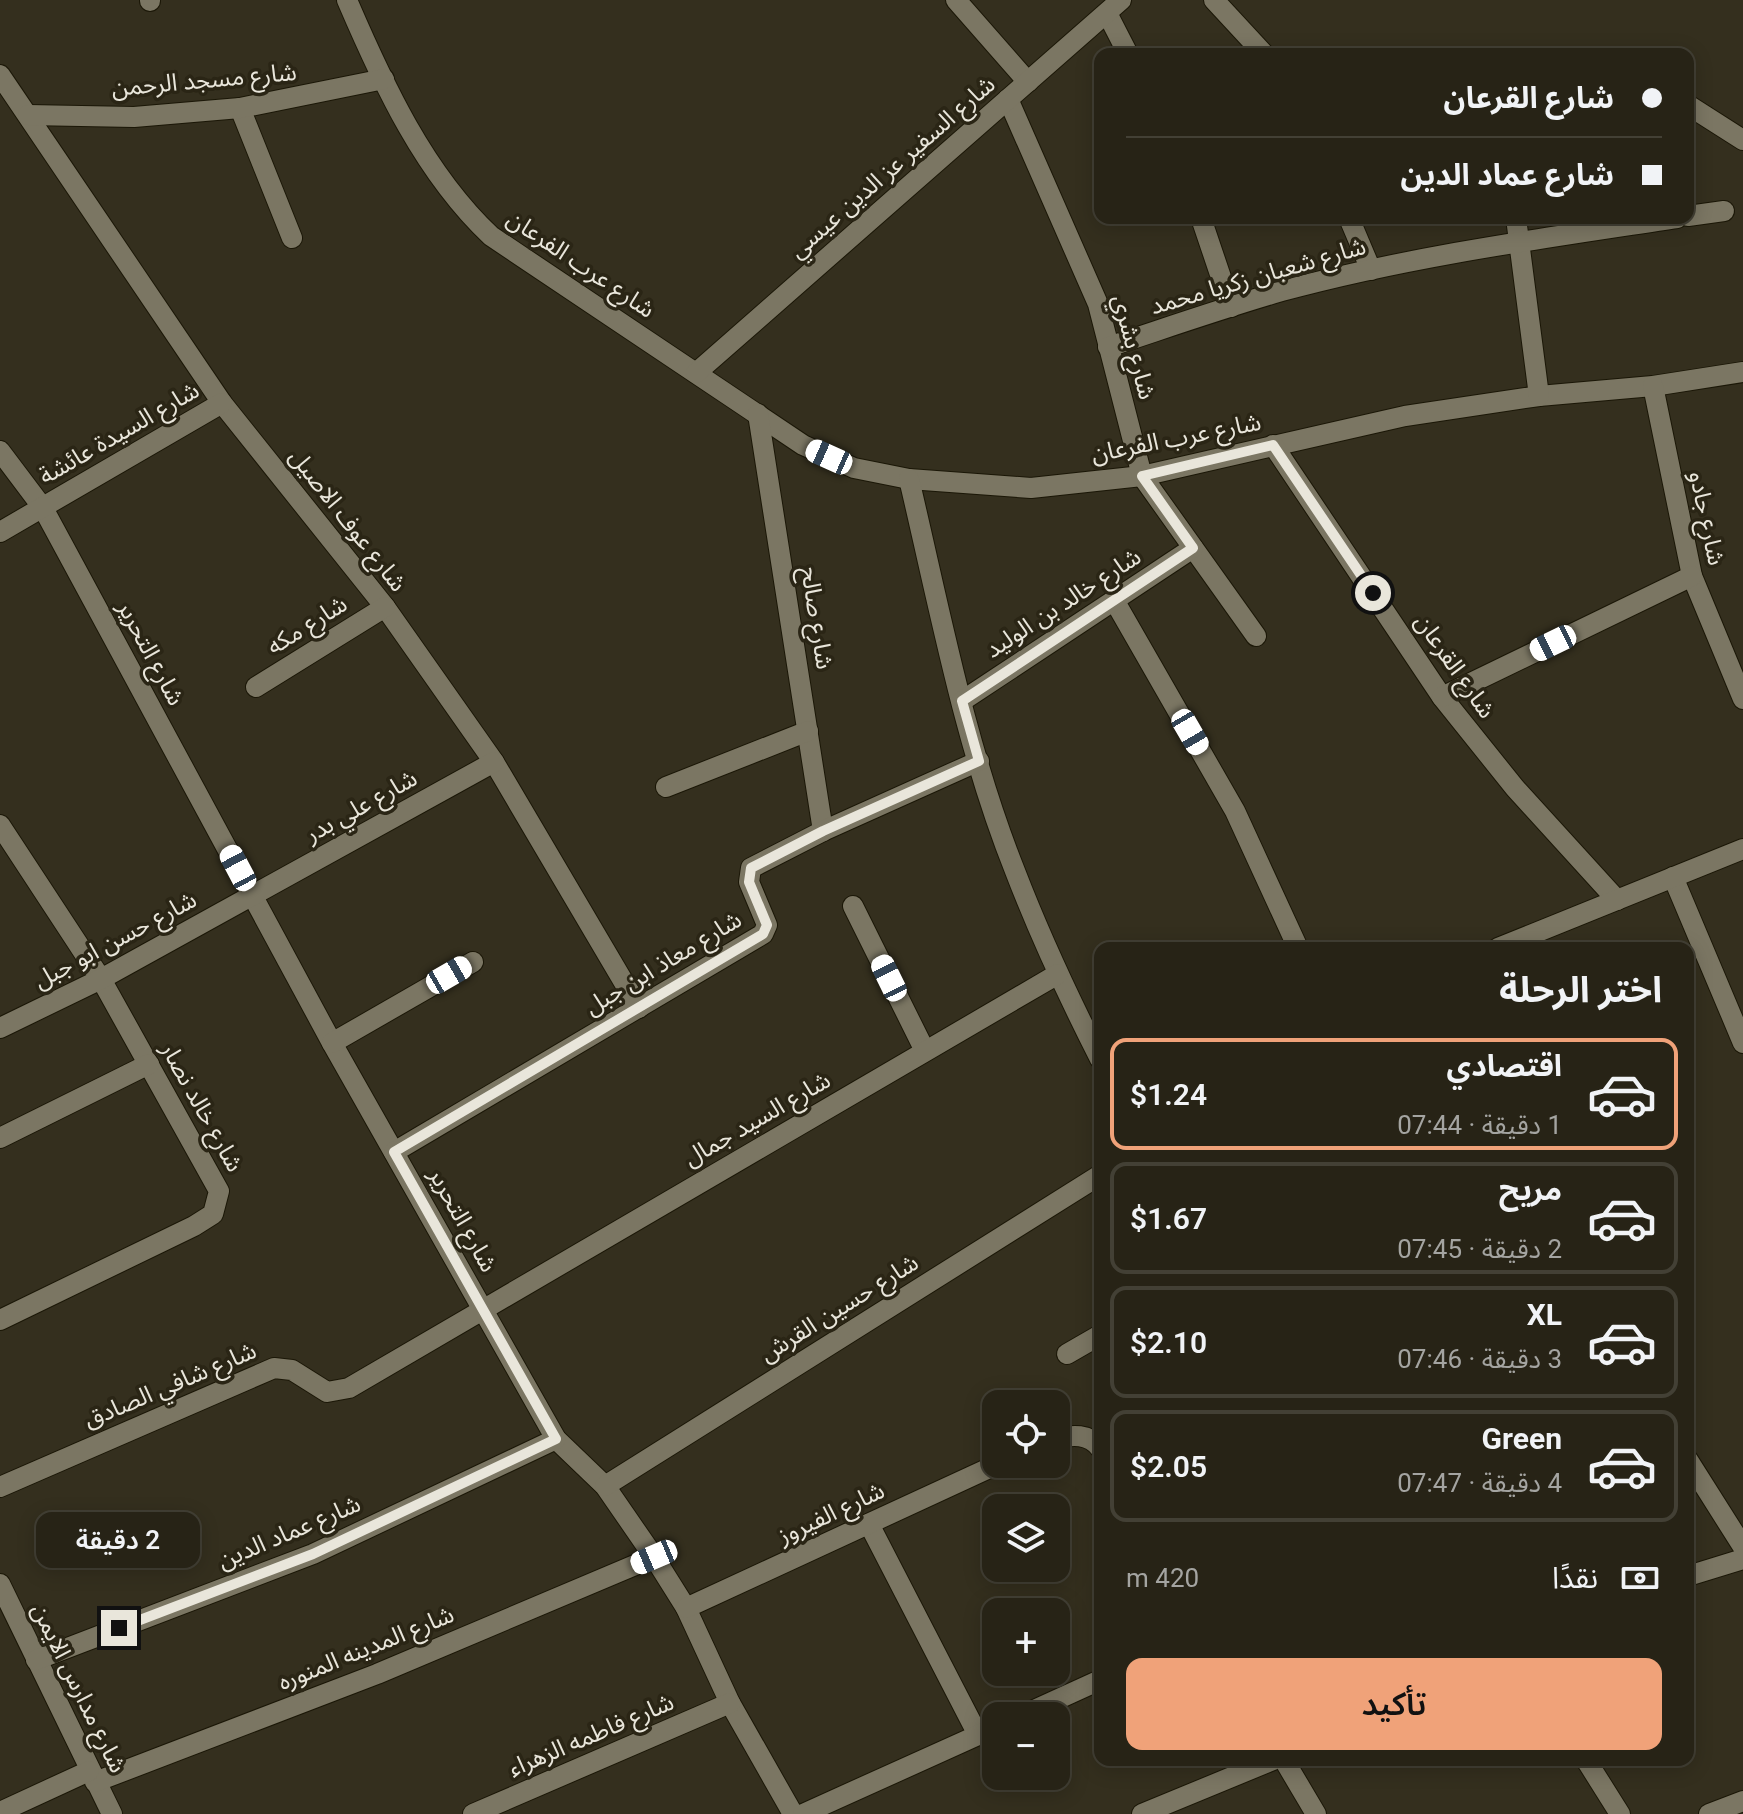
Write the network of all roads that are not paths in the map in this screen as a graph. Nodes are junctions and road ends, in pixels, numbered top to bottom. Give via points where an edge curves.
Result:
1 (347, 0) edge
2 (956, 0) edge
3 (1214, 0) edge
4 (1114, 6) edge
5 (1126, 48) edge
6 (1258, 48) edge
7 (0, 75) edge
8 (384, 79) junction
9 (1028, 82) junction
10 (1008, 99) junction
11 (240, 108) junction
12 (1694, 109) edge
13 (28, 115) junction
14 (1743, 140) edge
15 (1724, 211) dead end
16 (1694, 215) edge
17 (1203, 224) edge
18 (1352, 224) edge
19 (1517, 224) edge
20 (1636, 224) edge
21 (292, 238) dead end
22 (1519, 241) junction
23 (1371, 270) junction
24 (1231, 307) junction
25 (1108, 347) junction
26 (1743, 372) edge
27 (696, 373) junction
28 (1653, 386) junction
29 (1539, 396) junction
30 (222, 403) junction
31 (758, 414) junction
32 (1273, 445) junction
33 (0, 451) edge
34 (1142, 476) junction
35 (909, 479) junction
36 (43, 508) junction
37 (0, 532) edge
38 (1193, 548) junction
39 (1692, 576) junction
40 (1114, 600) junction
41 (385, 607) junction
42 (1256, 636) dead end
43 (256, 687) dead end
44 (1442, 697) junction
45 (1743, 699) edge
46 (962, 701) junction
47 (808, 731) junction
48 (979, 761) junction
49 (494, 762) junction
50 (666, 787) dead end
51 (0, 825) edge
52 (823, 831) junction
53 (1743, 849) edge
54 (1673, 877) junction
55 (253, 896) junction
56 (1617, 900) junction
57 (853, 906) dead end
58 (1295, 942) edge
59 (1513, 942) edge
60 (473, 962) dead end
61 (1058, 974) junction
62 (101, 979) junction
63 (639, 1008) junction
64 (0, 1028) edge
65 (332, 1043) junction
66 (1743, 1043) edge
67 (1094, 1047) edge
68 (925, 1051) junction
69 (149, 1064) junction
70 (0, 1138) edge
71 (394, 1152) junction
72 (1094, 1179) edge
73 (482, 1308) junction
74 (0, 1320) edge
75 (1094, 1338) edge
76 (1067, 1354) dead end
77 (1070, 1435) edge
78 (556, 1439) junction
79 (1094, 1442) edge
80 (1694, 1469) edge
81 (982, 1471) edge
82 (605, 1486) junction
83 (0, 1487) edge
84 (869, 1524) junction
85 (1743, 1547) edge
86 (654, 1557) junction
87 (1743, 1559) edge
88 (1694, 1574) edge
89 (0, 1584) edge
90 (686, 1608) junction
91 (36, 1660) junction
92 (1094, 1683) edge
93 (1052, 1702) edge
94 (730, 1703) junction
95 (982, 1722) edge
96 (982, 1733) edge
97 (1258, 1766) edge
98 (1288, 1766) edge
99 (1590, 1766) edge
100 (92, 1777) junction
101 (1743, 1801) edge
102 (0, 1812) edge
103 (112, 1814) edge
104 (473, 1814) edge
105 (793, 1814) edge
106 (803, 1814) edge
107 (1142, 1814) edge
108 (1316, 1814) edge
109 (1620, 1814) edge
110 (1709, 1814) edge

1 - 8 street, شارع عرب الفرعان
2 - 9 street
3 - 6 street
4 - 5 street
4 - 9 street, شارع السفير عز الدين عيسي
7 - 13 street, شارع عوف الاصيل
8 - 11 street, شارع مسجد الرحمن
8 - 27 street, شارع عرب الفرعان via 437,178 462,209 491,236
9 - 10 street, شارع السفير عز الدين عيسي
10 - 25 street, شارع بشري via 1098,304
10 - 27 street, شارع السفير عز الدين عيسي
11 - 13 street, شارع مسجد الرحمن via 134,117
11 - 21 street
12 - 14 street
13 - 30 street, شارع عوف الاصيل
15 - 16 street
17 - 24 street
18 - 23 street
19 - 22 street
20 - 22 street, شارع شعبان زكريا محمد
22 - 23 street, شارع شعبان زكريا محمد
22 - 29 street
23 - 24 street, شارع شعبان زكريا محمد
24 - 25 street, شارع شعبان زكريا محمد
25 - 34 street, شارع بشري
26 - 28 street, شارع عرب الفرعان
27 - 31 street, شارع عرب الفرعان
28 - 29 street, شارع عرب الفرعان
28 - 39 street, شارع جادو
29 - 32 street, شارع عرب الفرعان via 1405,416
30 - 36 street, شارع السيدة عائشة
30 - 41 street, شارع عوف الاصيل
31 - 35 street, شارع عرب الفرعان via 803,445 841,462
31 - 47 street, شارع صالح
32 - 34 street, شارع عرب الفرعان
32 - 44 street, شارع القرعان
33 - 36 street, شارع التحرير
34 - 35 street, شارع عرب الفرعان via 1031,488
34 - 38 street, شارع بشري
35 - 46 street
36 - 37 street, شارع السيدة عائشة
36 - 55 street, شارع التحرير
38 - 40 street, شارع خالد بن الوليد
38 - 42 street, شارع بشري
39 - 44 street
39 - 45 street, شارع جادو
40 - 46 street, شارع خالد بن الوليد
40 - 58 street via 1235,811
41 - 43 street, شارع مكه
41 - 49 street, شارع عوف الاصيل
44 - 56 street, شارع القرعان via 1515,788
46 - 48 street
47 - 50 street
47 - 52 street, شارع صالح
48 - 52 street, شارع معاذ ابن جبل
48 - 61 street via 1014,869
49 - 55 street, شارع علي بدر
49 - 63 street, شارع عوف الاصيل
51 - 62 street, شارع خالد نصار
52 - 63 street, شارع معاذ ابن جبل via 751,868 749,882 767,925 763,934
53 - 54 street
54 - 56 street
54 - 66 street
55 - 62 street, شارع حسن ابو جبل
55 - 65 street, شارع التحرير
56 - 59 street
57 - 68 street
60 - 65 street
61 - 67 street
61 - 68 street, شارع السيد جمال
62 - 64 street, شارع حسن ابو جبل
62 - 69 street, شارع خالد نصار
63 - 71 street, شارع معاذ ابن جبل
65 - 71 street, شارع التحرير
68 - 73 street, شارع السيد جمال
69 - 70 street
69 - 74 street, شارع خالد نصار via 219,1191 213,1214
71 - 73 street, شارع التحرير
72 - 82 street, شارع حسين القرش
73 - 78 street, شارع التحرير
73 - 83 street, شارع شافي الصادق via 339,1392 316,1387 292,1370 274,1368
75 - 76 street
77 - 79 street
78 - 82 street, شارع التحرير
78 - 91 street, شارع عماد الدين via 313,1554
80 - 85 street
81 - 84 street, شارع الفيروز
82 - 86 street, شارع التحرير
84 - 90 street, شارع الفيروز
84 - 95 street
86 - 90 street, شارع التحرير
86 - 100 street, شارع المدينه المنوره via 377,1674
87 - 88 street
89 - 91 street, شارع مدارس الايمن
90 - 94 street, شارع التحرير
91 - 100 street, شارع مدارس الايمن
92 - 93 street
94 - 104 street, شارع فاطمه الزهراء
94 - 105 street, شارع التحرير
96 - 106 street
97 - 107 street
98 - 108 street
99 - 109 street
100 - 102 street, شارع المدينه المنوره
100 - 103 street, شارع مدارس الايمن
101 - 110 street

